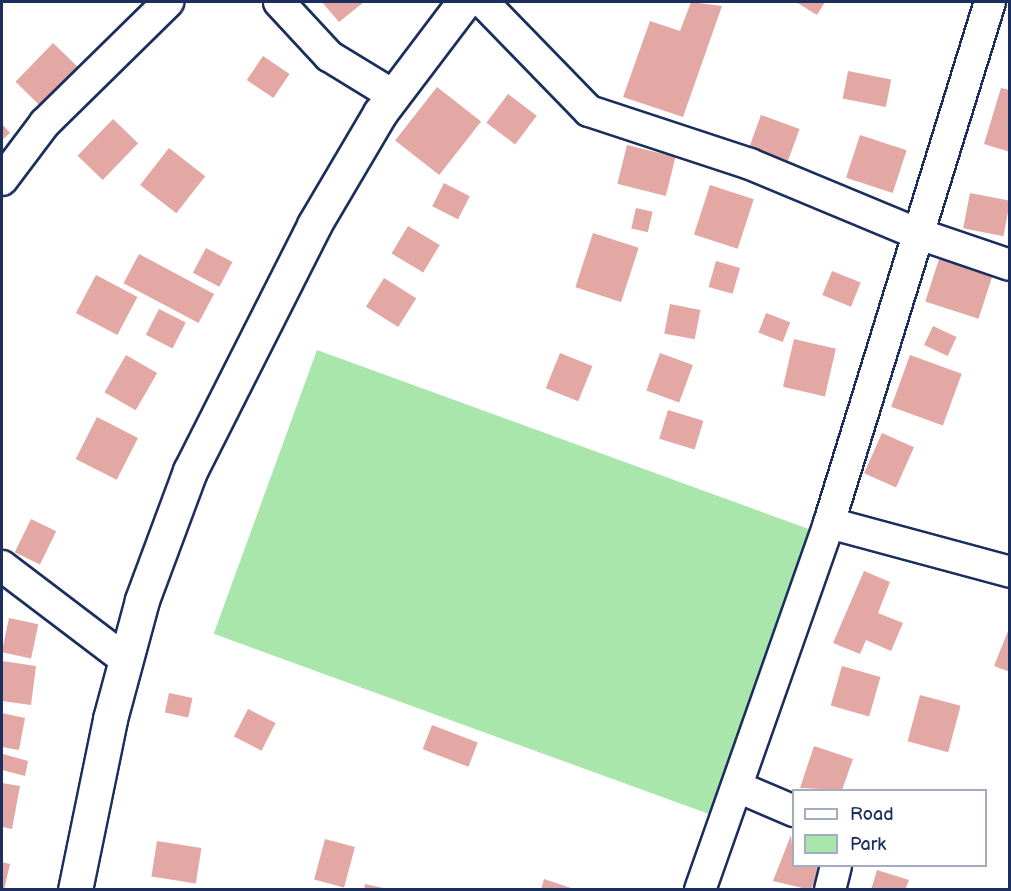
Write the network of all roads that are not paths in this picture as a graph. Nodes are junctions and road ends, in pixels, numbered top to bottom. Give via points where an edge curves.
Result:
1 (168, 2) edge
2 (279, 2) edge
3 (464, 2) edge
4 (483, 2) edge
5 (990, 2) edge
6 (393, 95) junction
7 (2, 180) edge
8 (916, 233) junction
9 (1010, 265) edge
10 (829, 523) junction
11 (3, 571) edge
12 (1010, 572) edge
13 (126, 660) junction
14 (740, 788) junction
15 (792, 810) edge
16 (836, 867) edge
17 (75, 890) edge
18 (700, 890) edge
19 (830, 890) edge

1 - 7 street via 45,123
2 - 6 street via 329,56
3 - 6 street
4 - 8 street via 590,111 750,164
5 - 8 street
6 - 13 street via 314,225 190,471
8 - 9 street
8 - 10 street
10 - 12 street
10 - 14 street
11 - 13 street
13 - 17 street
14 - 15 street
14 - 18 street
16 - 19 street

